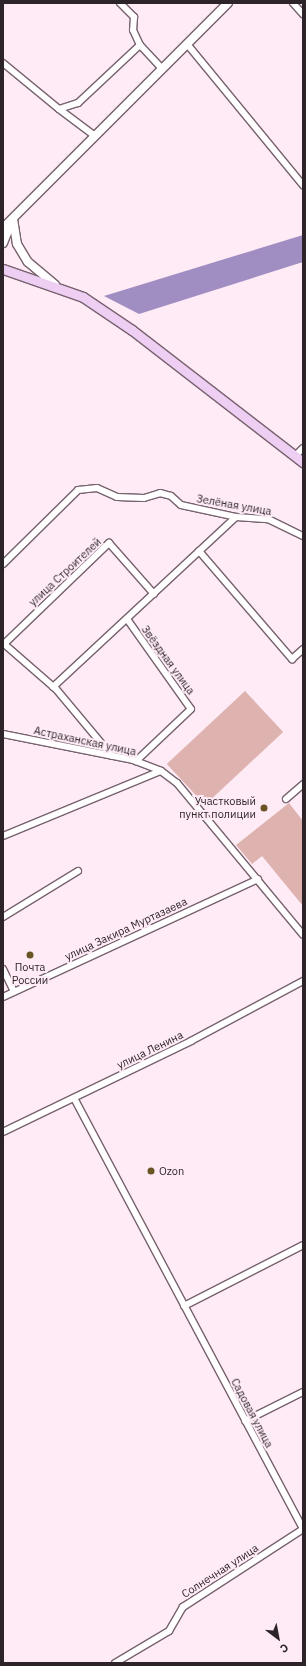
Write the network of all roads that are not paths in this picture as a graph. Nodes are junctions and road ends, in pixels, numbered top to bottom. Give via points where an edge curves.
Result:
1 (120, 3) edge
2 (228, 3) edge
3 (293, 3) edge
4 (303, 14) edge
5 (187, 44) junction
6 (140, 45) junction
7 (3, 63) edge
8 (162, 69) junction
9 (59, 109) junction
10 (95, 136) junction
11 (303, 185) edge
12 (13, 219) junction
13 (3, 228) edge
14 (3, 243) edge
15 (3, 269) edge
16 (54, 284) junction
17 (303, 448) edge
18 (295, 456) junction
19 (303, 462) edge
20 (236, 517) junction
21 (303, 536) edge
22 (199, 551) junction
23 (3, 564) edge
24 (154, 594) junction
25 (127, 619) junction
26 (4, 644) edge
27 (303, 649) edge
28 (53, 687) junction
29 (3, 734) edge
30 (112, 756) junction
31 (136, 761) junction
32 (161, 771) junction
33 (303, 784) edge
34 (286, 800) dead end
35 (3, 836) edge
36 (78, 871) dead end
37 (258, 879) junction
38 (3, 917) edge
39 (303, 935) edge
40 (3, 969) edge
41 (303, 981) edge
42 (14, 992) junction
43 (3, 997) edge
44 (74, 1098) junction
45 (3, 1132) edge
46 (303, 1245) edge
47 (184, 1306) junction
48 (303, 1392) edge
49 (245, 1421) junction
50 (303, 1529) edge
51 (115, 1663) edge

1 - 6 street via 134,17 133,30
2 - 5 main road
3 - 4 street
5 - 8 main road
5 - 11 street
6 - 8 street
6 - 9 street via 78,103
7 - 9 street
8 - 10 main road
9 - 10 street
10 - 12 main road
12 - 13 main road
12 - 14 main road
12 - 16 main road via 17,244 28,262
15 - 16 main road
16 - 18 main road via 83,297 132,330
17 - 18 street
18 - 19 main road
20 - 21 street, Зелёная улица via 268,519
20 - 22 street
20 - 23 street, Зелёная улица via 181,505 171,496 160,494 144,498 117,497 97,488 78,490
22 - 24 street
22 - 27 street via 292,659
24 - 25 street
24 - 26 street, улица Строителей via 109,543
25 - 28 street
25 - 31 street, Звёздная улица via 191,709
26 - 28 street
28 - 30 street
29 - 30 street, Астраханская улица
30 - 31 street, Астраханская улица
31 - 32 street, Астраханская улица
32 - 35 street
32 - 37 street, Астраханская улица via 176,783
33 - 34 street
36 - 38 street
37 - 39 street, Астраханская улица
37 - 42 street, улица Закира Муртазаева
40 - 42 street
41 - 44 street, улица Ленина
42 - 43 street, улица Закира Муртазаева
44 - 45 street, улица Ленина
44 - 47 street, Садовая улица
46 - 47 street
47 - 49 street, Садовая улица
48 - 49 street
49 - 50 street, Садовая улица
50 - 51 street, Солнечная улица via 183,1607 169,1631

